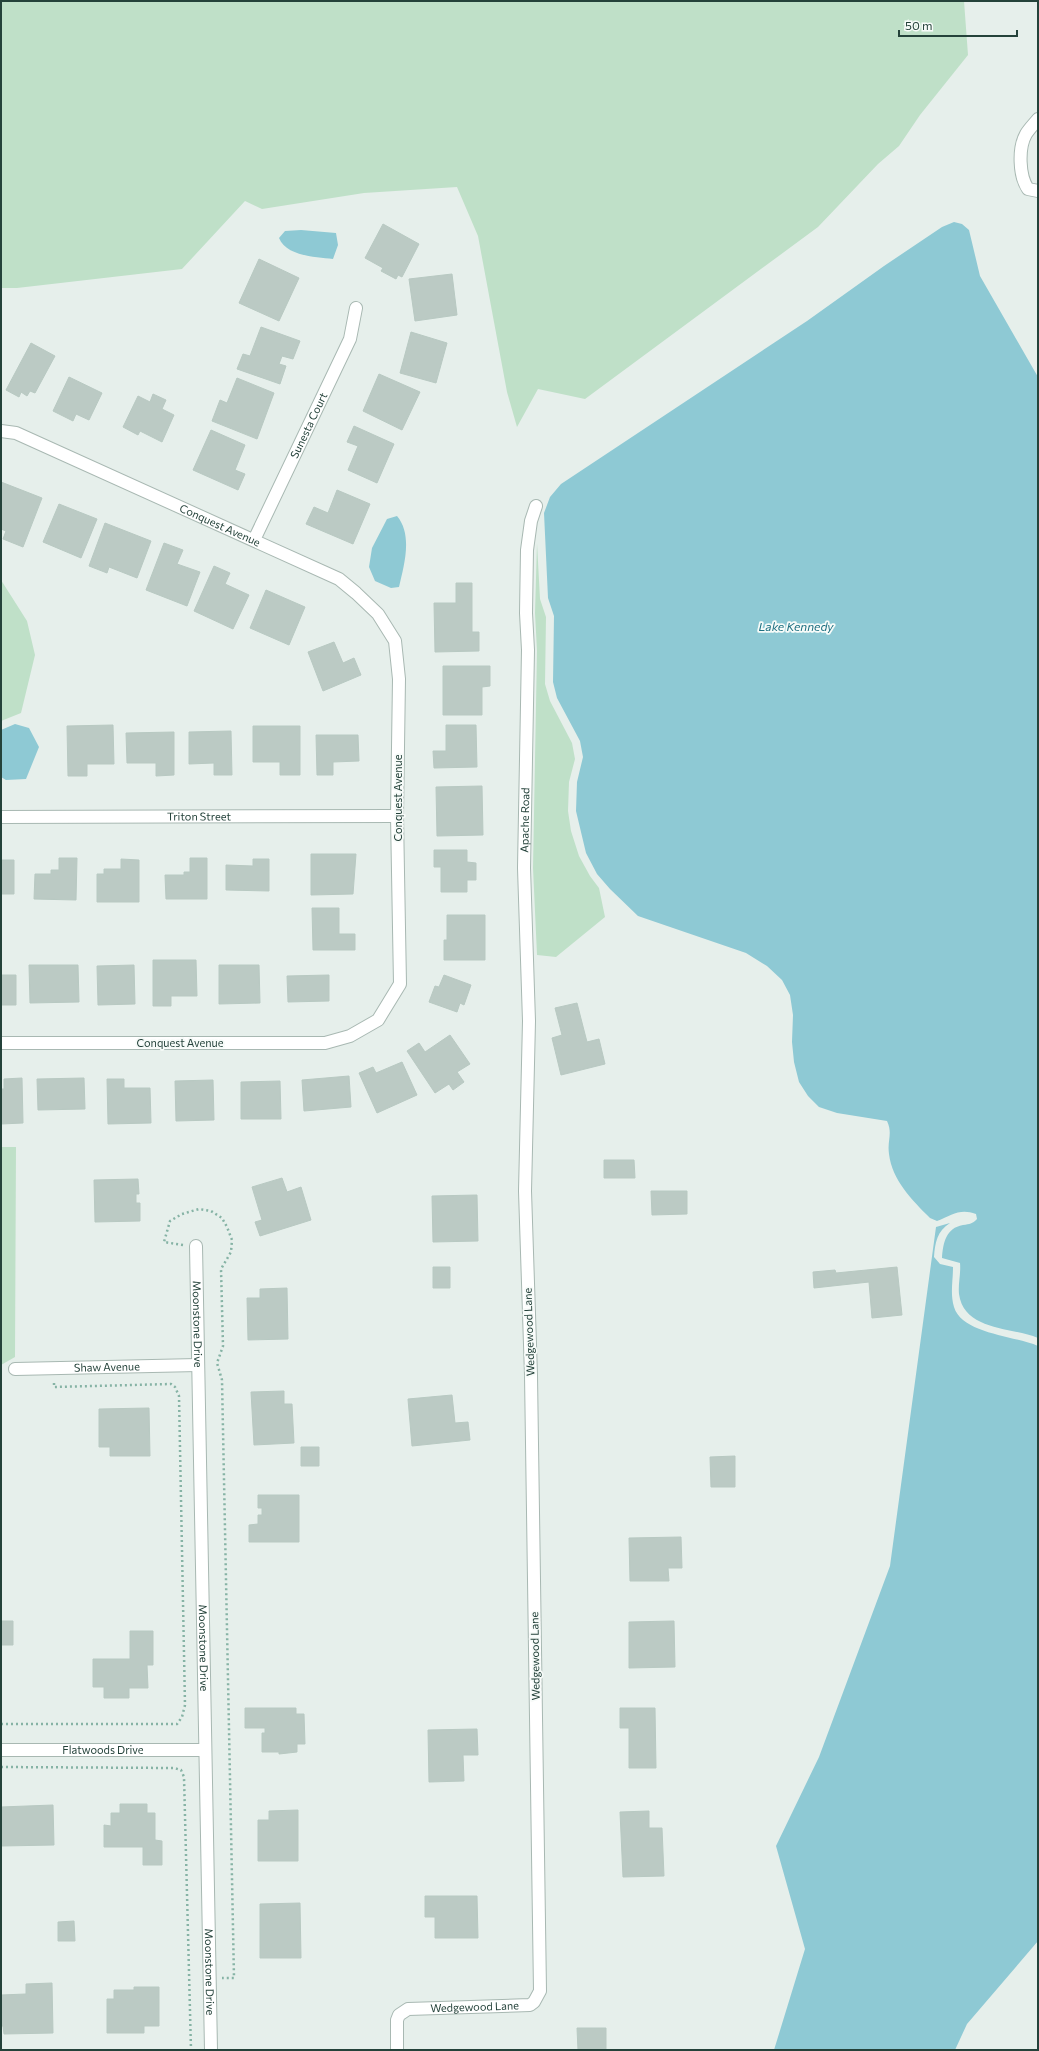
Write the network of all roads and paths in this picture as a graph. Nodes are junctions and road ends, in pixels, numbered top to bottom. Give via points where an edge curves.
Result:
1 (1038, 119) edge
2 (1038, 191) edge
3 (356, 308) dead end
4 (1, 431) edge
5 (536, 506) dead end
6 (254, 540) junction
7 (397, 816) junction
8 (1, 817) edge
9 (1, 1043) edge
10 (526, 1134) joint
11 (196, 1246) joint
12 (198, 1365) junction
13 (54, 1368) junction
14 (15, 1369) dead end
15 (1, 1724) edge
16 (1, 1750) edge
17 (205, 1750) junction
18 (1, 1767) edge
19 (210, 1978) junction
20 (191, 2050) edge
21 (211, 2050) edge
22 (397, 2050) edge

1 - 2 street via 1026,133 1021,158 1024,183 1028,189
3 - 6 street, Sunesta Court via 350,339
4 - 6 street, Conquest Avenue via 16,433
5 - 10 street, Apache Road via 527,550 524,868 529,1021
6 - 7 street, Conquest Avenue via 339,579 378,614 395,641 400,679
7 - 8 street, Triton Street
7 - 9 street, Conquest Avenue via 400,984 378,1020 350,1036 325,1043
10 - 22 street, Wedgewood Lane via 540,1991 530,2005 408,2009 399,2015 397,2020
11 - 12 street, Moonstone Drive
11 - 19 path via 164,1242 170,1221 198,1209 211,1211 222,1218 232,1240 231,1252 221,1269 223,1346 217,1362 222,1380 234,1978
12 - 13 street, Shaw Avenue
12 - 17 street, Moonstone Drive
13 - 14 street, Shaw Avenue
13 - 15 path via 54,1387 171,1384 179,1396 185,1705 177,1724
16 - 17 street, Flatwoods Drive
17 - 19 street, Moonstone Drive
18 - 20 path via 181,1770 184,1777
19 - 21 street, Moonstone Drive

